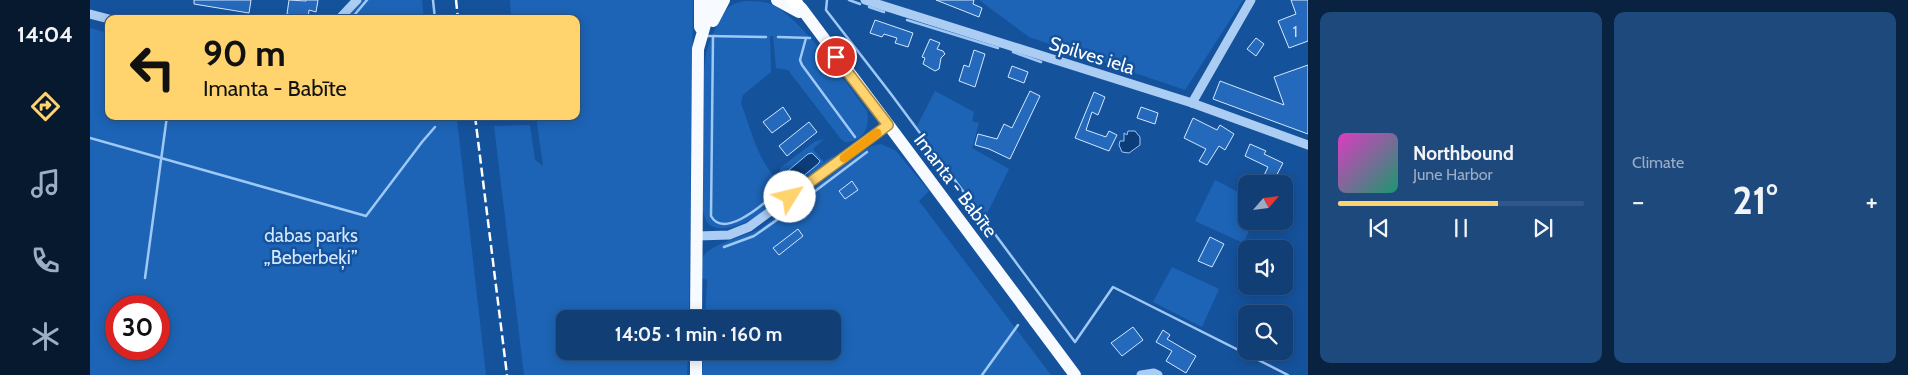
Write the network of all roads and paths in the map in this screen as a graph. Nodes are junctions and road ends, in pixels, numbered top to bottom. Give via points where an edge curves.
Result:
1 (357, 0) edge
2 (700, 0) edge
3 (712, 0) edge
4 (724, 0) edge
5 (777, 0) edge
6 (794, 0) edge
7 (869, 0) edge
8 (1251, 0) edge
9 (90, 14) edge
10 (343, 15) edge
11 (105, 18) edge
12 (808, 18) junction
13 (700, 39) junction
14 (1192, 103) junction
15 (888, 125) junction
16 (1308, 145) edge
17 (697, 236) junction
18 (696, 310) edge
19 (696, 360) edge
20 (696, 375) edge
21 (1076, 375) edge
22 (1140, 375) edge
23 (1158, 375) edge

1 - 10 street
2 - 13 main road
3 - 13 main road
4 - 13 main road
5 - 12 main road, Imanta - Babīte
6 - 12 main road, Imanta - Babīte
7 - 14 street, Spilves iela
8 - 14 street
9 - 11 street
12 - 15 main road, Imanta - Babīte
13 - 17 main road
14 - 16 street, Spilves iela
15 - 17 street via 749,227 729,235
15 - 21 main road, Imanta - Babīte
17 - 18 main road
19 - 20 main road
22 - 23 street

